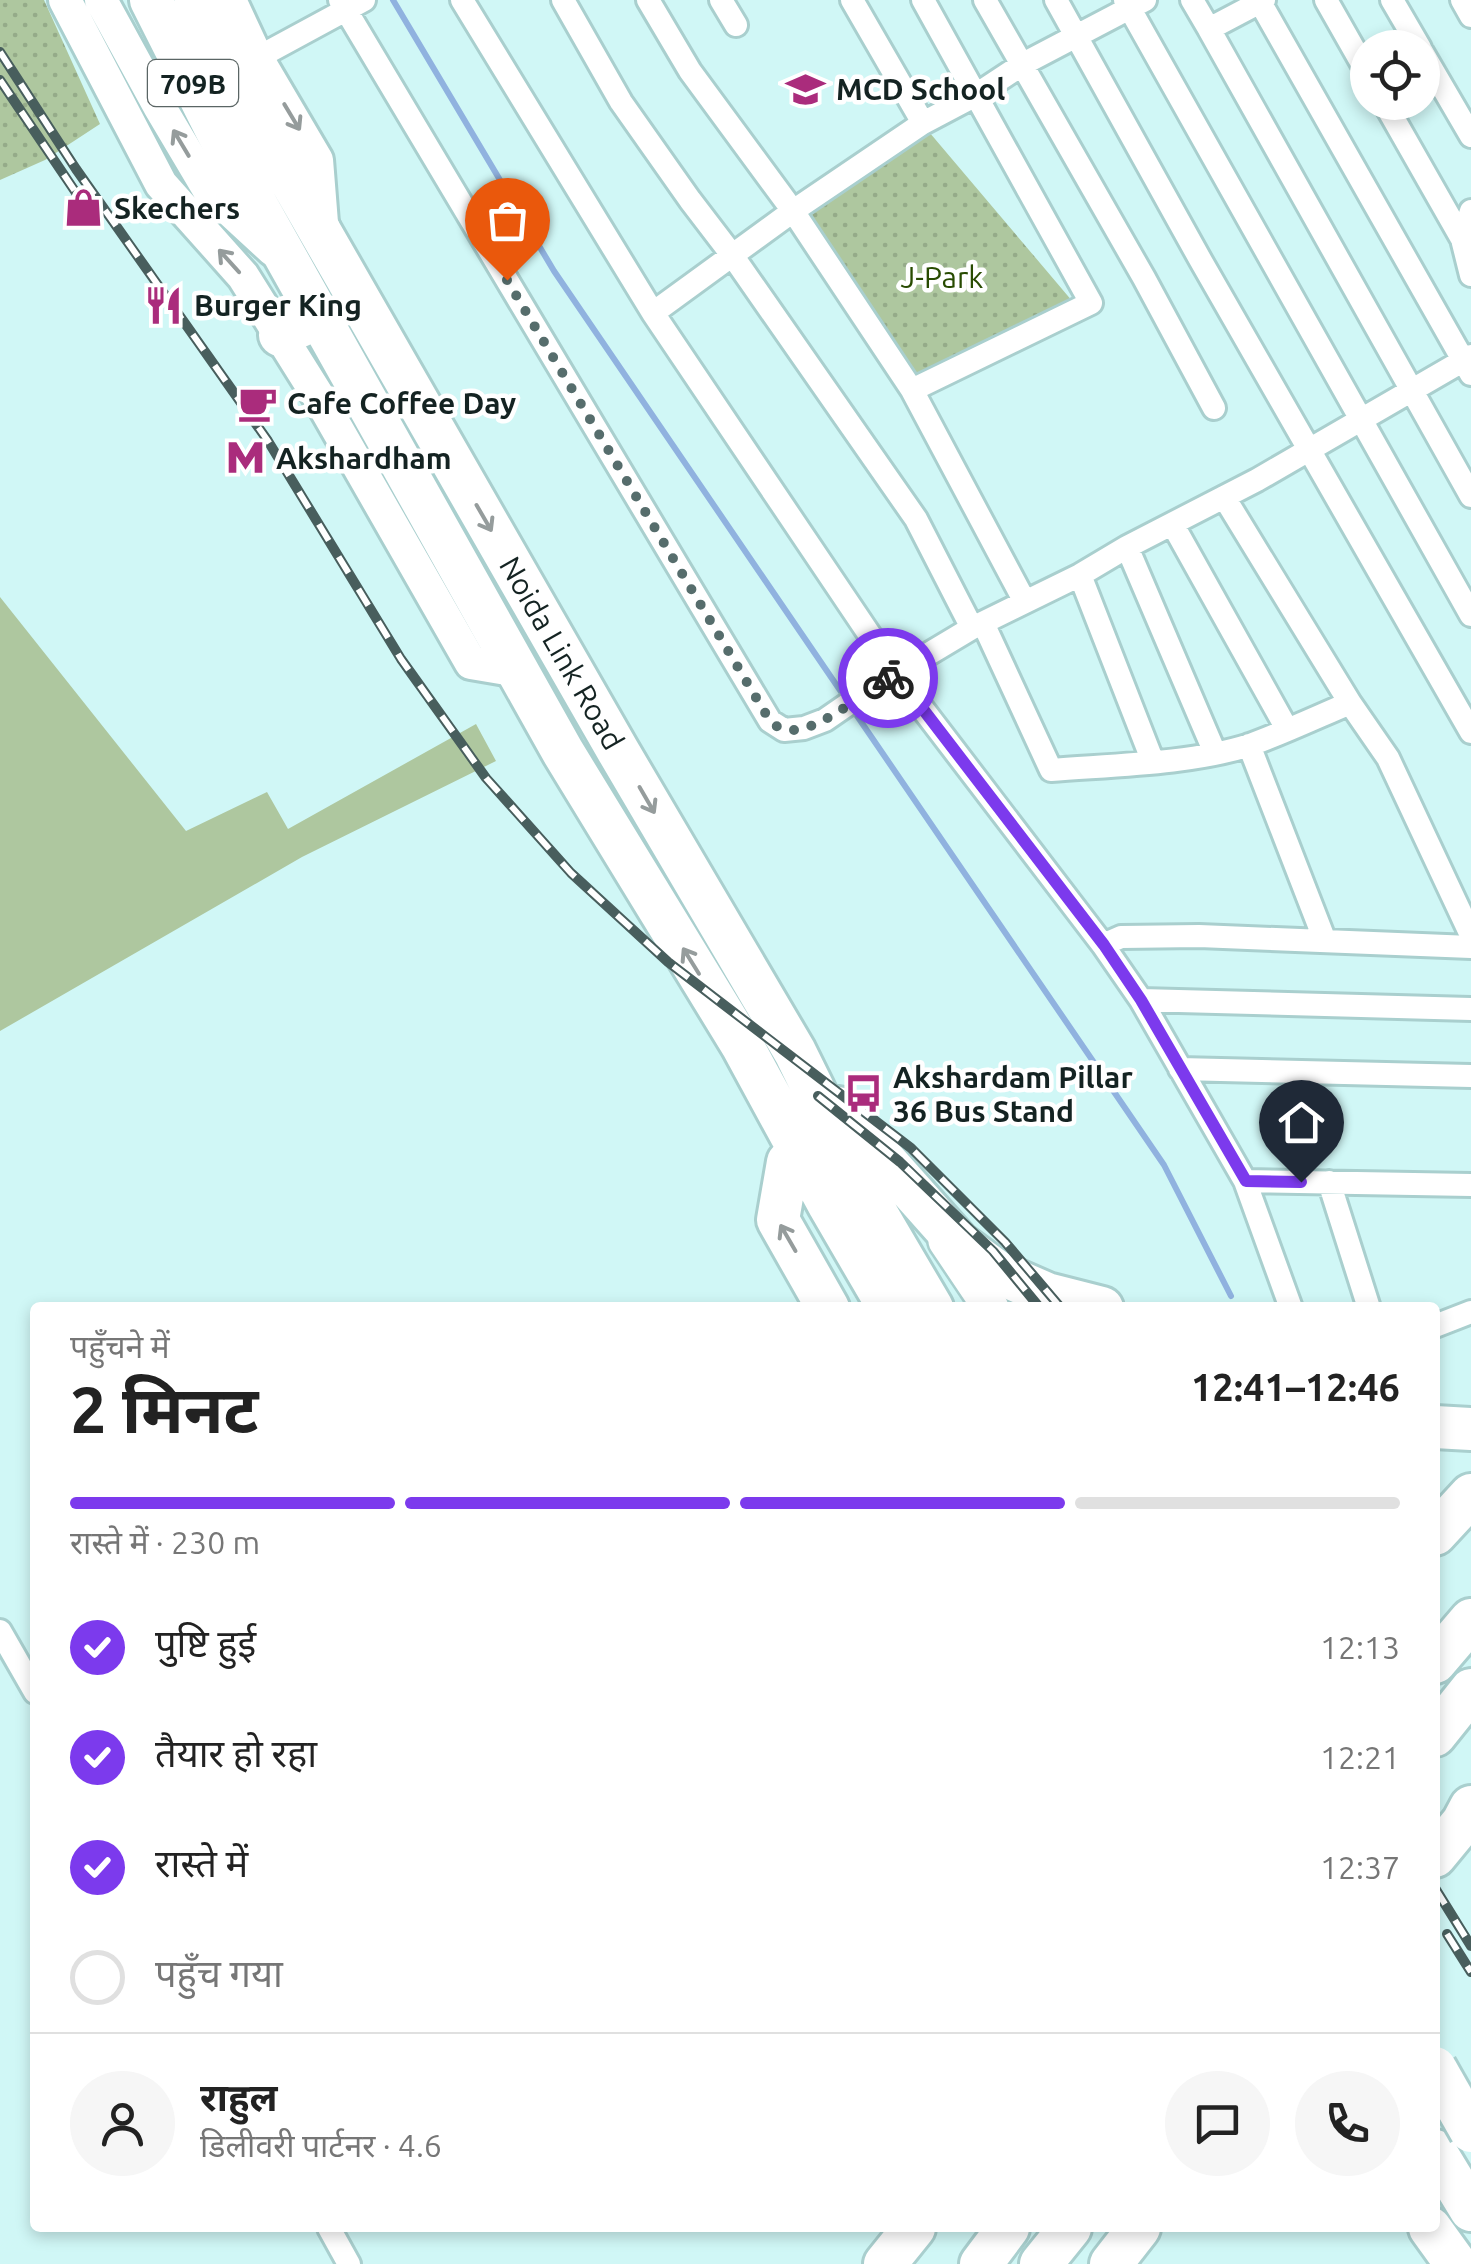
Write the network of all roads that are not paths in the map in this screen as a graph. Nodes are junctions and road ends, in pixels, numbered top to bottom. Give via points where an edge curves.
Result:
1 (65, 0) edge
2 (102, 0) edge
3 (151, 0) edge
4 (196, 0) edge
5 (230, 0) edge
6 (462, 0) edge
7 (563, 0) edge
8 (648, 0) edge
9 (721, 0) edge
10 (852, 0) edge
11 (923, 0) edge
12 (985, 0) edge
13 (1056, 0) edge
14 (1192, 0) edge
15 (1326, 0) edge
16 (1392, 0) edge
17 (1462, 0) edge
18 (1262, 1) edge
19 (350, 3) edge
20 (1133, 3) edge
21 (1471, 16) edge
22 (736, 24) dead end
23 (1209, 29) junction
24 (1409, 30) edge
25 (1076, 36) junction
26 (1350, 42) edge
27 (256, 58) junction
28 (1023, 64) junction
29 (1440, 83) edge
30 (976, 95) junction
31 (1394, 120) edge
32 (923, 123) junction
33 (1471, 136) edge
34 (253, 156) junction
35 (793, 211) junction
36 (1471, 211) edge
37 (1462, 240) junction
38 (331, 252) junction
39 (732, 255) junction
40 (292, 266) junction
41 (1471, 275) edge
42 (652, 313) junction
43 (320, 317) junction
44 (280, 335) junction
45 (1468, 363) edge
46 (912, 390) junction
47 (1412, 390) junction
48 (1214, 408) dead end
49 (1361, 421) junction
50 (1310, 450) junction
51 (1471, 496) edge
52 (1224, 497) junction
53 (1173, 525) junction
54 (1127, 547) junction
55 (1080, 574) junction
56 (1025, 602) junction
57 (1471, 615) edge
58 (977, 626) junction
59 (518, 672) junction
60 (896, 674) junction
61 (1350, 703) junction
62 (1287, 728) junction
63 (1471, 732) edge
64 (1249, 745) junction
65 (1214, 753) junction
66 (1153, 762) junction
67 (1464, 896) edge
68 (1471, 935) edge
69 (1325, 941) junction
70 (1104, 945) junction
71 (1471, 946) edge
72 (1141, 1000) junction
73 (1471, 1009) edge
74 (742, 1044) junction
75 (795, 1052) junction
76 (1180, 1069) junction
77 (1471, 1076) edge
78 (788, 1162) junction
79 (1246, 1181) junction
80 (1328, 1182) junction
81 (1471, 1186) edge
82 (912, 1191) junction
83 (847, 1200) junction
84 (825, 1302) edge
85 (859, 1302) edge
86 (887, 1302) edge
87 (927, 1302) edge
88 (987, 1302) edge
89 (1078, 1302) edge
90 (1289, 1302) edge
91 (1367, 1302) edge
92 (1471, 1312) edge
93 (1440, 1324) edge
94 (1440, 1428) edge
95 (1471, 1429) edge
96 (1471, 1496) edge
97 (1440, 1529) edge
98 (1471, 1620) edge
99 (0, 1631) edge
100 (1440, 1656) edge
101 (30, 1683) edge
102 (1471, 1690) edge
103 (1440, 1729) edge
104 (1471, 1807) edge
105 (1440, 1850) edge
106 (1440, 2077) edge
107 (1471, 2106) edge
108 (1440, 2108) edge
109 (1471, 2131) edge
110 (1440, 2159) edge
111 (1471, 2210) edge
112 (331, 2232) edge
113 (911, 2232) edge
114 (932, 2232) edge
115 (1005, 2232) edge
116 (1067, 2232) edge
117 (1136, 2232) edge
118 (1433, 2232) edge
119 (348, 2264) edge
120 (885, 2264) edge
121 (916, 2264) edge
122 (981, 2264) edge
123 (1041, 2264) edge
124 (1111, 2264) edge
125 (1456, 2264) edge

44 -> 1 street via 242,276 161,184
40 -> 2 street via 210,192
3 - 34 highway, 709B
4 - 34 highway, 709B
5 - 27 street
6 - 42 street
7 - 39 street via 621,102
8 - 35 street via 690,71
9 - 22 street
10 - 32 street
11 - 30 street
12 - 28 street
13 - 25 street
14 - 23 street
15 - 26 street
16 - 24 street
17 - 21 street
18 - 23 street
18 - 45 street
19 - 27 street
19 - 60 street via 770,721 784,730 804,728
20 - 25 street
20 - 49 street
23 - 47 street
25 - 28 street
25 - 50 street
27 -> 38 street via 318,160
28 - 30 street
28 - 48 street
29 - 33 street
30 - 32 street
30 - 46 street via 1092,303
31 - 37 street
32 - 35 street
34 - 38 highway, 709B
34 - 40 highway, 709B
35 - 39 street
35 - 46 street
36 - 37 street
37 - 41 street
38 -> 75 highway, Noida Link Road
39 - 42 street
39 - 58 street via 916,519
40 - 43 highway, Noida Link Road
42 - 60 street
43 - 44 highway
43 - 59 highway, Noida Link Road
44 - 59 street via 471,663
45 - 47 street
46 - 56 street
47 - 49 street
47 - 51 street
49 - 50 street
49 - 57 street
50 - 52 street
50 - 63 street
52 - 53 street
52 - 61 street
53 - 54 street
53 - 62 street
54 - 55 street
54 - 65 street
55 - 56 street
55 - 66 street
56 - 58 street
58 - 60 street
58 - 66 street via 1051,770
74 -> 59 highway, Noida Link Road
60 - 70 street
61 - 62 street
61 - 67 street
62 - 64 street
64 - 65 street
64 - 69 street
65 - 66 street
67 - 68 street
69 - 70 street via 1199,936 1121,938
69 - 71 street
70 - 72 street
72 - 73 street
72 - 76 street
74 - 78 highway
74 - 83 highway
75 - 82 highway
75 - 83 highway
76 - 77 street
76 - 79 street
84 -> 78 highway via 778,1220
78 - 85 highway
79 - 80 street
79 - 90 street
80 - 81 street
80 - 91 street
82 - 88 main road
82 - 89 highway via 958,1243 999,1272
83 - 86 highway
83 - 87 highway
92 - 93 street
94 - 95 highway
96 - 97 highway
98 - 100 highway
99 - 101 street
102 - 103 highway
104 - 105 highway
106 - 109 highway, bridge
107 - 108 main road
110 - 111 highway
112 - 119 street
113 - 120 highway
114 - 121 highway
115 - 122 highway
116 - 123 highway
117 - 124 highway
118 - 125 highway

